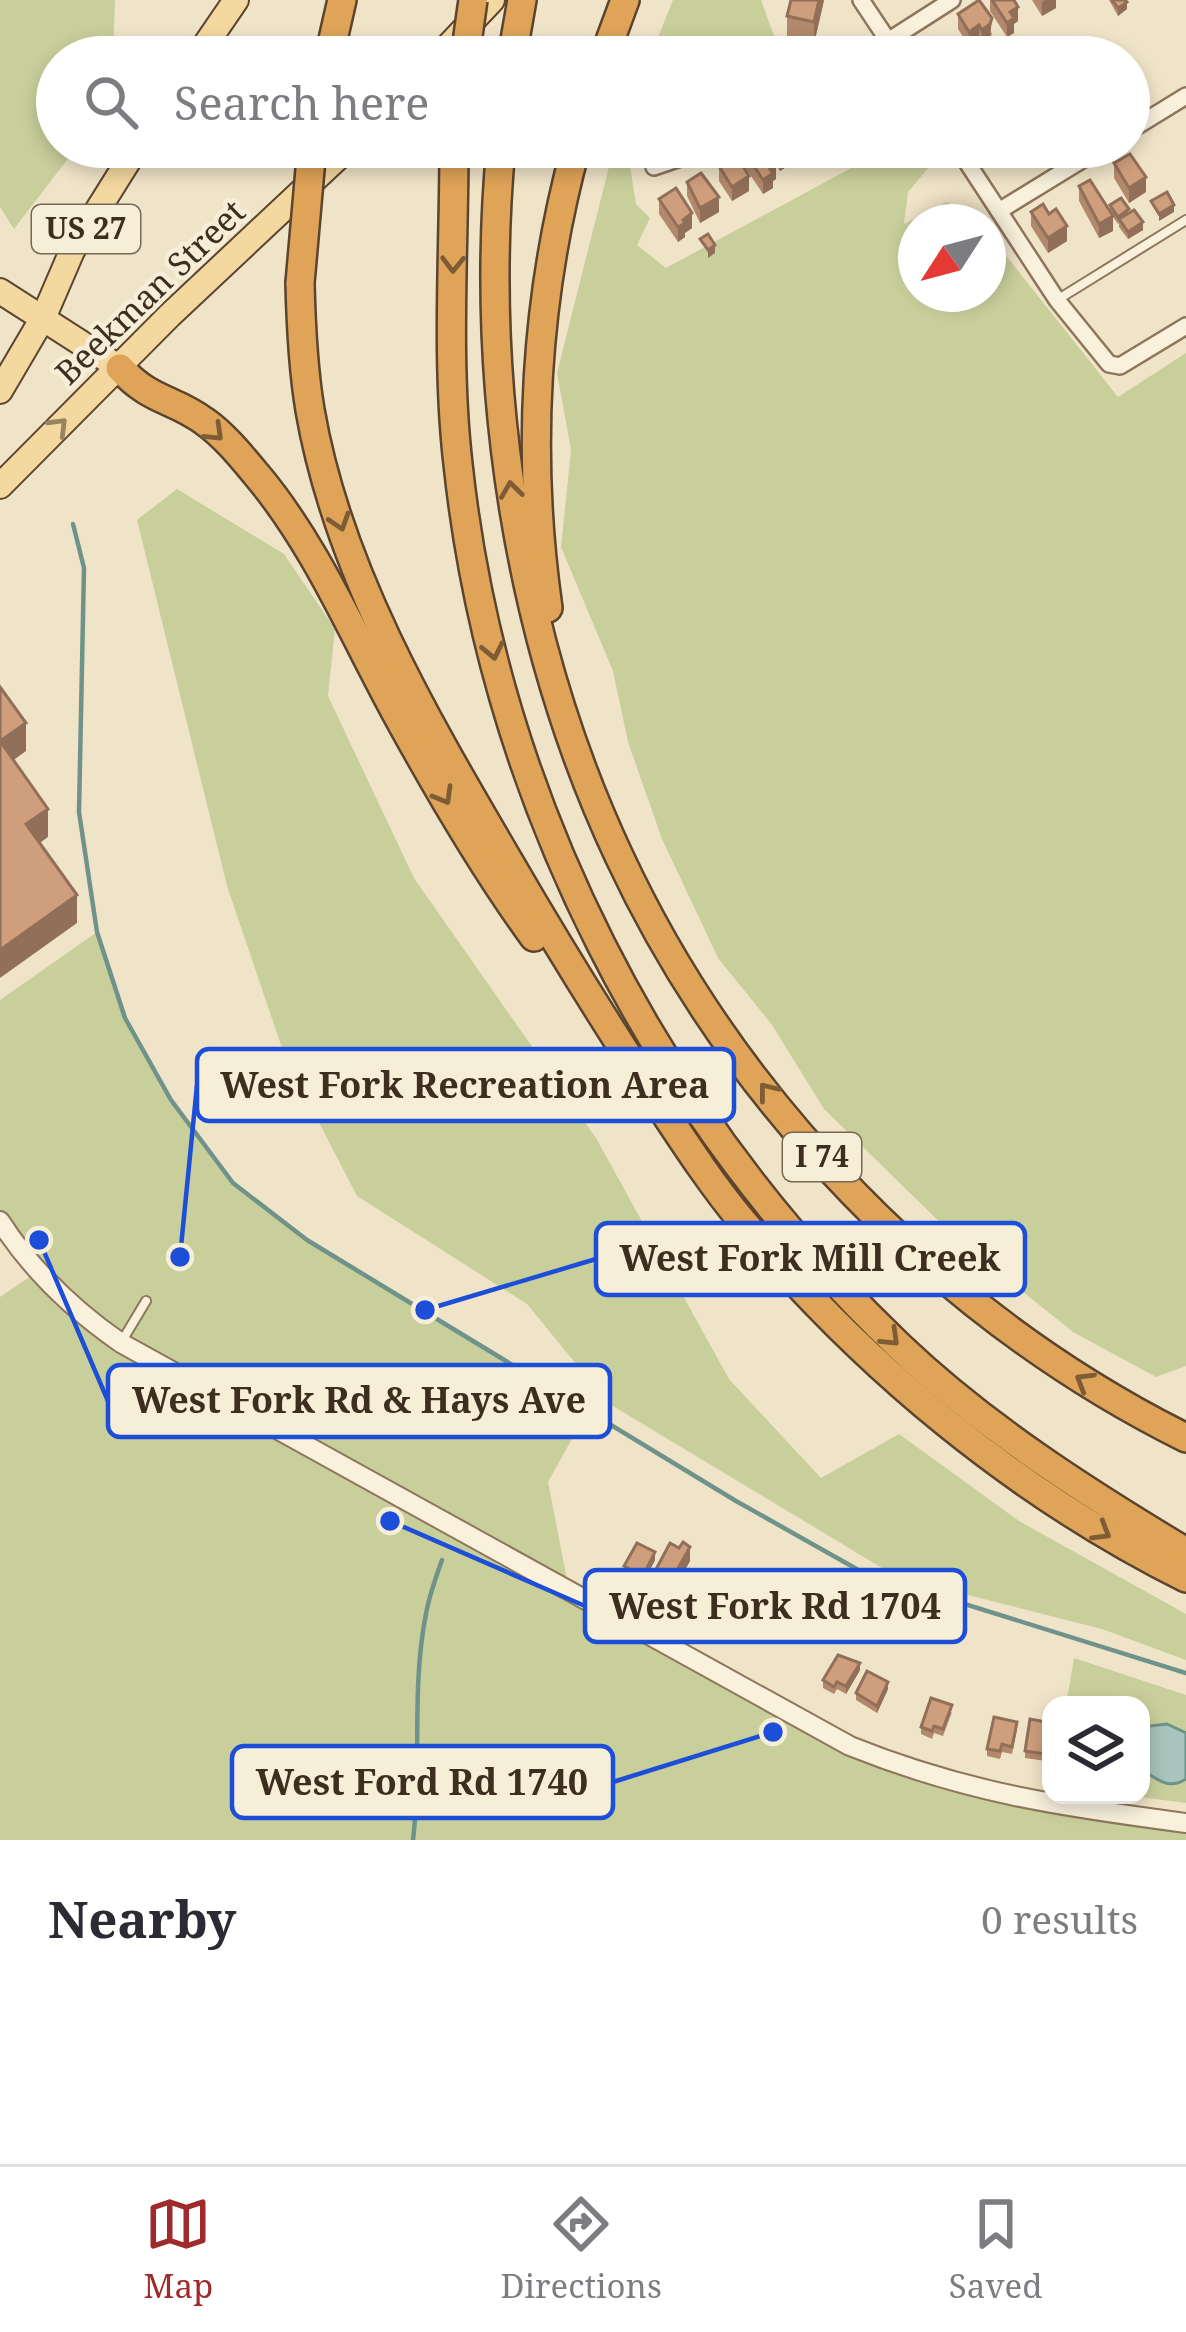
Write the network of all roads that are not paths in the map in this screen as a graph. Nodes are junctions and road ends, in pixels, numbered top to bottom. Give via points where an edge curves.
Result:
1 (236, 0) edge
2 (342, 0) edge
3 (473, 0) edge
4 (492, 0) edge
5 (522, 0) edge
6 (625, 0) edge
7 (861, 0) edge
8 (952, 0) edge
9 (211, 36) edge
10 (334, 36) edge
11 (458, 36) edge
12 (468, 36) edge
13 (516, 36) edge
14 (612, 36) edge
15 (885, 36) edge
16 (910, 36) edge
17 (1186, 96) edge
18 (1150, 118) edge
19 (124, 168) edge
20 (310, 168) edge
21 (327, 168) edge
22 (454, 168) edge
23 (499, 168) edge
24 (571, 168) edge
25 (970, 168) edge
26 (1069, 168) edge
27 (994, 204) edge
28 (1006, 206) edge
29 (1186, 220) edge
30 (1006, 223) edge
31 (0, 291) edge
32 (1057, 300) junction
33 (44, 316) junction
34 (1186, 326) edge
35 (120, 368) junction
36 (0, 392) edge
37 (0, 486) edge
38 (583, 765) junction
39 (613, 1033) junction
40 (0, 1221) edge
41 (146, 1300) dead end
42 (121, 1343) junction
43 (1186, 1438) edge
44 (1186, 1552) edge
45 (1186, 1578) edge
46 (1186, 1823) edge

1 - 9 main road
2 - 10 highway
3 - 12 highway, bridge
4 - 11 main road
5 - 13 highway
6 - 14 highway
7 - 15 street
8 - 16 street
17 - 18 street
19 - 33 main road, Beekman Street / US 27 via 72,251
20 -> 39 highway, bridge via 300,283 310,410 350,553 489,828
21 - 35 main road, Beekman Street
22 -> 44 highway, I 74 via 458,464 479,590 518,747 604,954 723,1146 859,1306 1000,1429
38 -> 23 highway, I 74 via 524,577 508,475
24 - 38 highway via 545,290 534,435 550,620
25 - 27 street
26 - 28 street
29 - 32 lane
30 - 32 street
31 - 33 main road
32 - 34 street via 1105,361 1120,366
33 - 35 main road
33 - 36 main road, Beekman Street / US 27
37 -> 35 main road, Beekman Street
35 -> 39 highway via 140,390 204,420 288,516 492,876 579,999
43 -> 38 highway, I 74 via 990,1316 852,1190 732,1047 673,956 619,856
39 -> 45 highway via 743,1222 870,1357 1039,1492
40 - 42 street via 51,1286
41 - 42 lane
42 - 46 street via 850,1746 1016,1799

